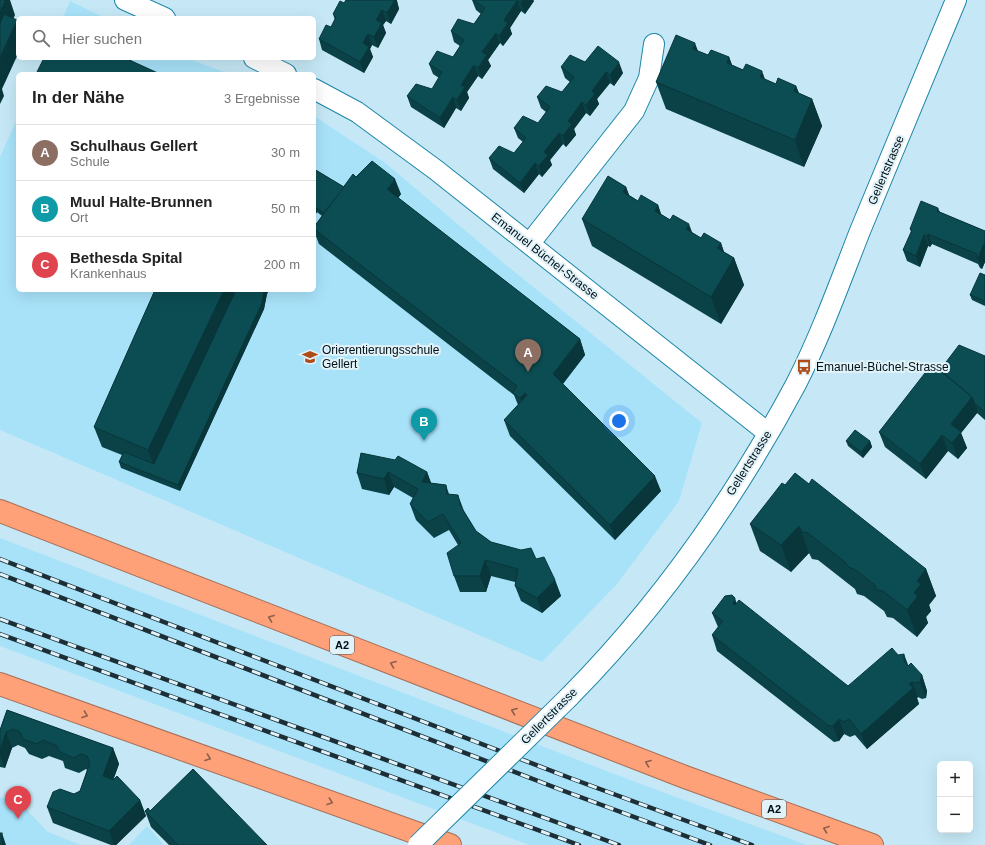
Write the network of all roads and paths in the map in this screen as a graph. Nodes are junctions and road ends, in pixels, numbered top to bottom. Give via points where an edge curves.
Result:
1 (125, 0) edge
2 (956, 0) edge
3 (161, 16) edge
4 (654, 44) dead end
5 (258, 60) edge
6 (282, 72) edge
7 (316, 90) edge
8 (530, 244) junction
9 (768, 433) junction
10 (0, 512) edge
11 (0, 668) edge
12 (0, 684) edge
13 (49, 702) junction
14 (418, 845) edge
15 (450, 845) edge
16 (872, 845) edge

1 - 3 street
2 - 9 street, Gellertstrasse via 804,367
4 - 8 street via 649,78 634,111
5 - 6 street
7 - 8 street, Emanuel Büchel-Strasse via 357,112
8 - 9 street, Emanuel Büchel-Strasse
9 - 14 street, Gellertstrasse, bridge via 689,557 639,620 569,697
16 -> 10 highway, A2 via 685,777
11 - 13 highway
12 - 13 highway
13 -> 15 highway

